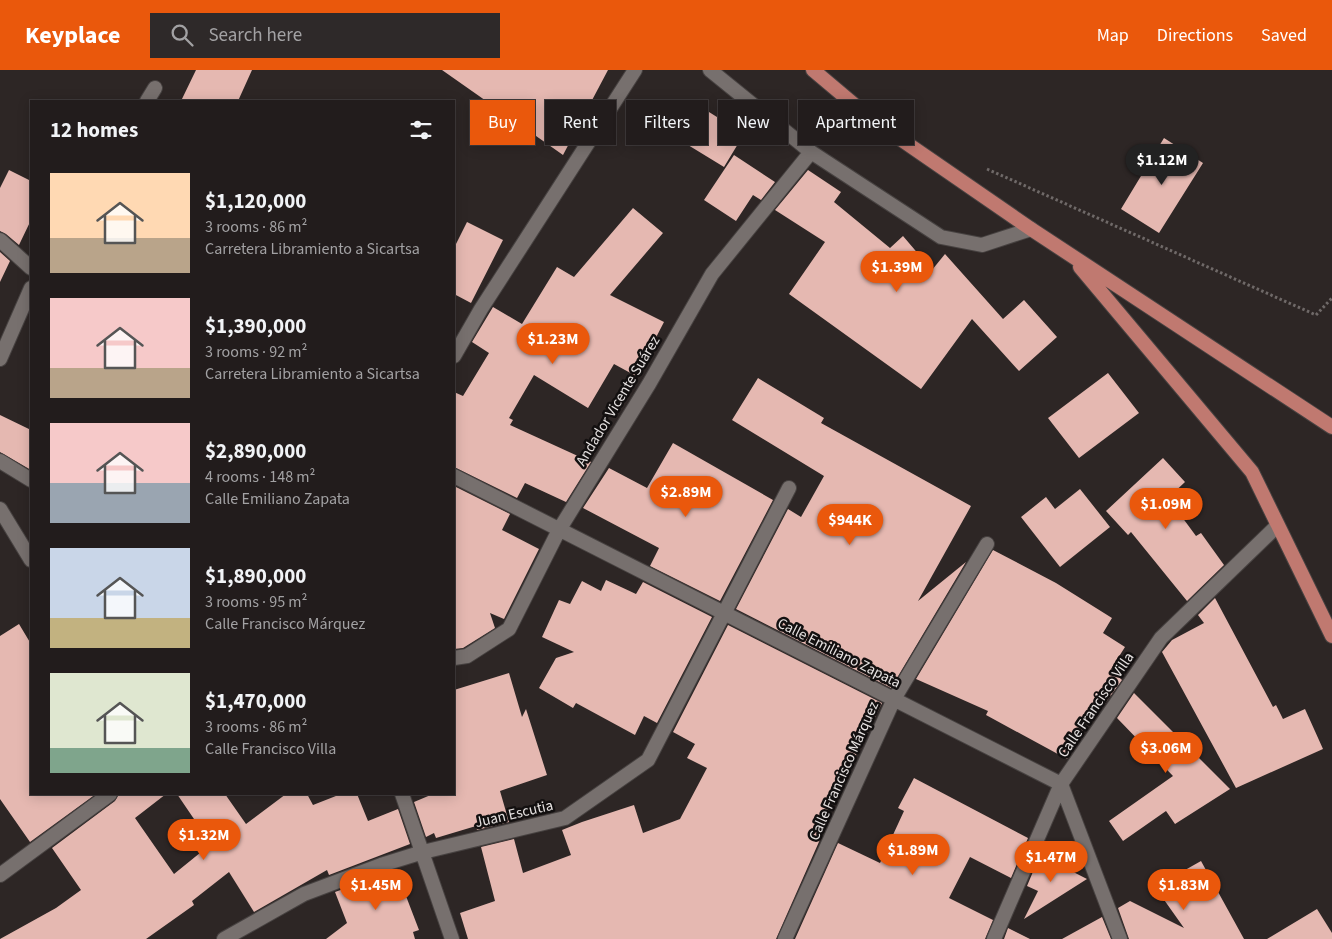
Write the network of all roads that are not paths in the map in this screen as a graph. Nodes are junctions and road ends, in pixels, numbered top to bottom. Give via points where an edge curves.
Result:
1 (635, 70) edge
2 (710, 70) edge
3 (813, 70) edge
4 (155, 88) dead end
5 (148, 100) edge
6 (811, 152) junction
7 (1031, 230) junction
8 (0, 240) edge
9 (1070, 255) junction
10 (30, 267) edge
11 (30, 290) edge
12 (455, 354) edge
13 (0, 359) edge
14 (1332, 427) edge
15 (0, 461) edge
16 (455, 477) edge
17 (30, 479) edge
18 (789, 488) dead end
19 (0, 509) edge
20 (1278, 526) junction
21 (558, 530) junction
22 (987, 544) dead end
23 (30, 558) edge
24 (723, 613) junction
25 (1332, 636) edge
26 (455, 658) edge
27 (894, 699) junction
28 (1062, 784) junction
29 (109, 795) edge
30 (402, 795) edge
31 (423, 852) junction
32 (0, 875) edge
33 (224, 939) edge
34 (452, 939) edge
35 (785, 939) edge
36 (994, 939) edge
37 (1120, 939) edge

1 - 12 street via 481,308
2 - 6 street
3 - 7 main road via 870,118
4 - 5 street
6 - 7 street via 941,237 982,245
6 - 21 street, Andador Vicente Suárez via 712,274 649,384
7 - 9 main road
8 - 10 street
9 - 14 main road
9 - 20 main road via 1252,472
11 - 13 street
15 - 17 street
16 - 21 street, Calle Emiliano Zapata
18 - 24 street, Juan Escutia
19 - 23 street
20 - 25 main road
20 - 28 street, Calle Francisco Villa via 1161,638
21 - 24 street, Calle Emiliano Zapata
21 - 26 street, Andador Vicente Suárez via 509,629 467,656
22 - 27 street, Calle Francisco Márquez
24 - 27 street, Calle Emiliano Zapata
24 - 31 street, Juan Escutia via 648,760 565,818
27 - 28 street, Calle Emiliano Zapata
27 - 35 street, Calle Francisco Márquez
28 - 36 street, Calle Francisco Villa
28 - 37 street
29 - 32 street
30 - 31 street
31 - 33 street, Juan Escutia via 304,894
31 - 34 street

